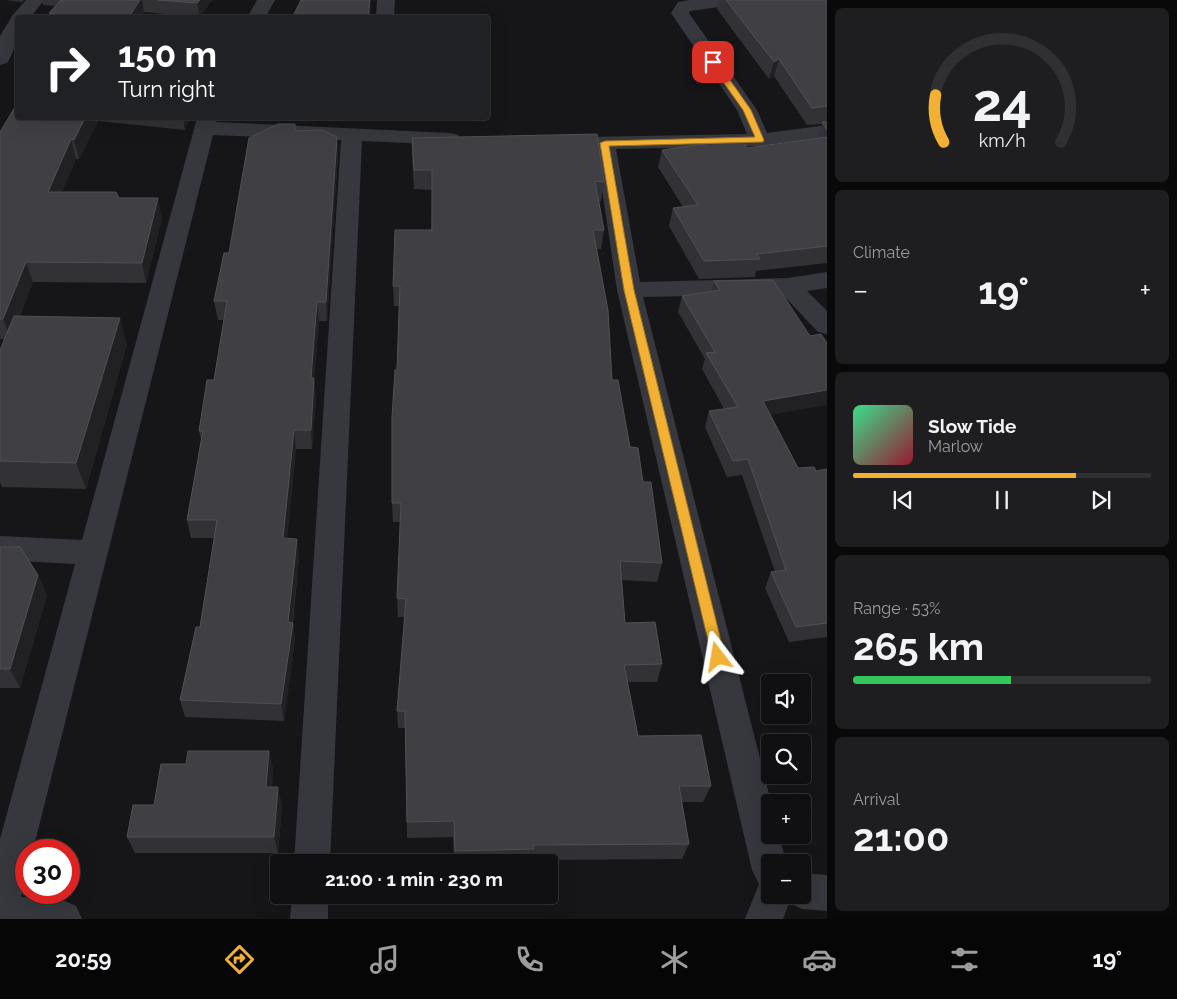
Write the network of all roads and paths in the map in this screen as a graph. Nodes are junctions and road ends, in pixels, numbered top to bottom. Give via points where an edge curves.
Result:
1 (35, 0) edge
2 (266, 0) edge
3 (386, 0) edge
4 (733, 0) edge
5 (22, 15) edge
6 (258, 15) edge
7 (386, 15) edge
8 (15, 26) edge
9 (0, 59) edge
10 (15, 60) edge
11 (205, 123) edge
12 (368, 130) edge
13 (827, 132) edge
14 (475, 140) edge
15 (760, 140) junction
16 (565, 142) edge
17 (605, 143) junction
18 (827, 280) edge
19 (788, 286) junction
20 (629, 290) junction
21 (827, 326) edge
22 (0, 548) edge
23 (94, 553) junction
24 (313, 854) edge
25 (766, 854) edge
26 (811, 892) edge
27 (827, 893) edge
28 (310, 904) edge
29 (770, 904) edge
30 (0, 907) edge
31 (0, 914) edge
32 (63, 919) edge
33 (309, 919) edge
34 (764, 919) edge

1 - 5 street
2 - 6 street
3 - 7 street
4 - 15 street via 684,6 680,13 747,110
8 - 9 street
9 - 10 street
11 - 12 street
11 - 23 street
12 - 14 street
12 - 24 street
13 - 15 street
15 - 17 street
16 - 17 street
17 - 20 street
18 - 19 street
19 - 20 street
19 - 21 street
20 - 25 street
22 - 23 street
23 - 30 street
26 - 27 street
28 - 33 street
29 - 34 street
31 - 32 street

